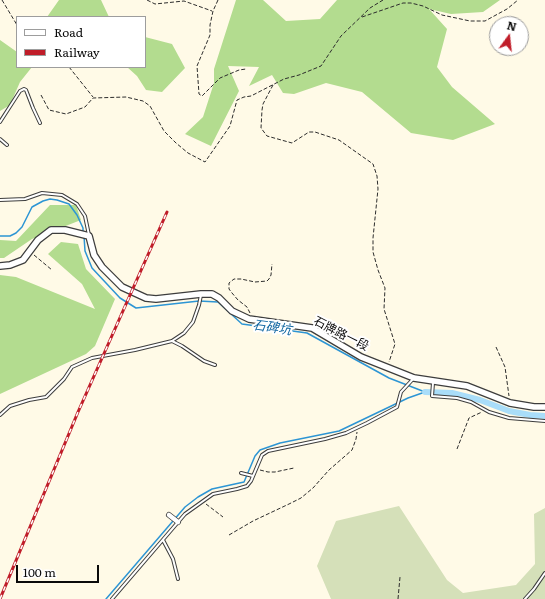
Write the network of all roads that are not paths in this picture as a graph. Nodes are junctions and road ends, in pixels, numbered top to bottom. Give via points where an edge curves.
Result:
1 (0, 122) edge
2 (40, 123) dead end
3 (0, 139) edge
4 (7, 145) dead end
5 (0, 200) edge
6 (89, 236) junction
7 (0, 266) edge
8 (201, 294) junction
9 (172, 341) junction
10 (215, 365) dead end
11 (414, 378) junction
12 (433, 382) junction
13 (545, 407) edge
14 (0, 415) edge
15 (545, 421) edge
16 (241, 473) dead end
17 (253, 476) junction
18 (169, 515) dead end
19 (178, 522) junction
20 (163, 540) junction
21 (545, 573) edge
22 (178, 579) dead end
23 (112, 599) edge
24 (525, 599) edge

1 - 2 lane via 20,91 24,89
3 - 4 lane
5 - 6 lane via 25,199 42,193 62,195 77,204 85,216
6 - 7 street via 65,230 51,230 38,240 23,260
6 - 8 street, 石牌路一段 via 96,260 122,287 146,298 156,299
8 - 9 lane via 193,322 184,333
8 - 11 street, 石牌路一段 via 212,294 232,311 249,319 312,328 361,357
9 - 10 lane via 204,362
9 - 14 lane via 92,358 72,367 46,397 10,406
11 - 12 street, 石牌路一段
11 - 17 lane via 401,392 397,407 346,433 268,451 262,455
12 - 13 street, 石牌路一段 via 467,386 510,403
12 - 15 lane via 432,396 471,402 486,411 508,418
16 - 17 lane
17 - 19 lane via 247,486 213,494
18 - 19 street
19 - 20 lane
20 - 22 lane via 173,559
20 - 23 lane
21 - 24 lane

